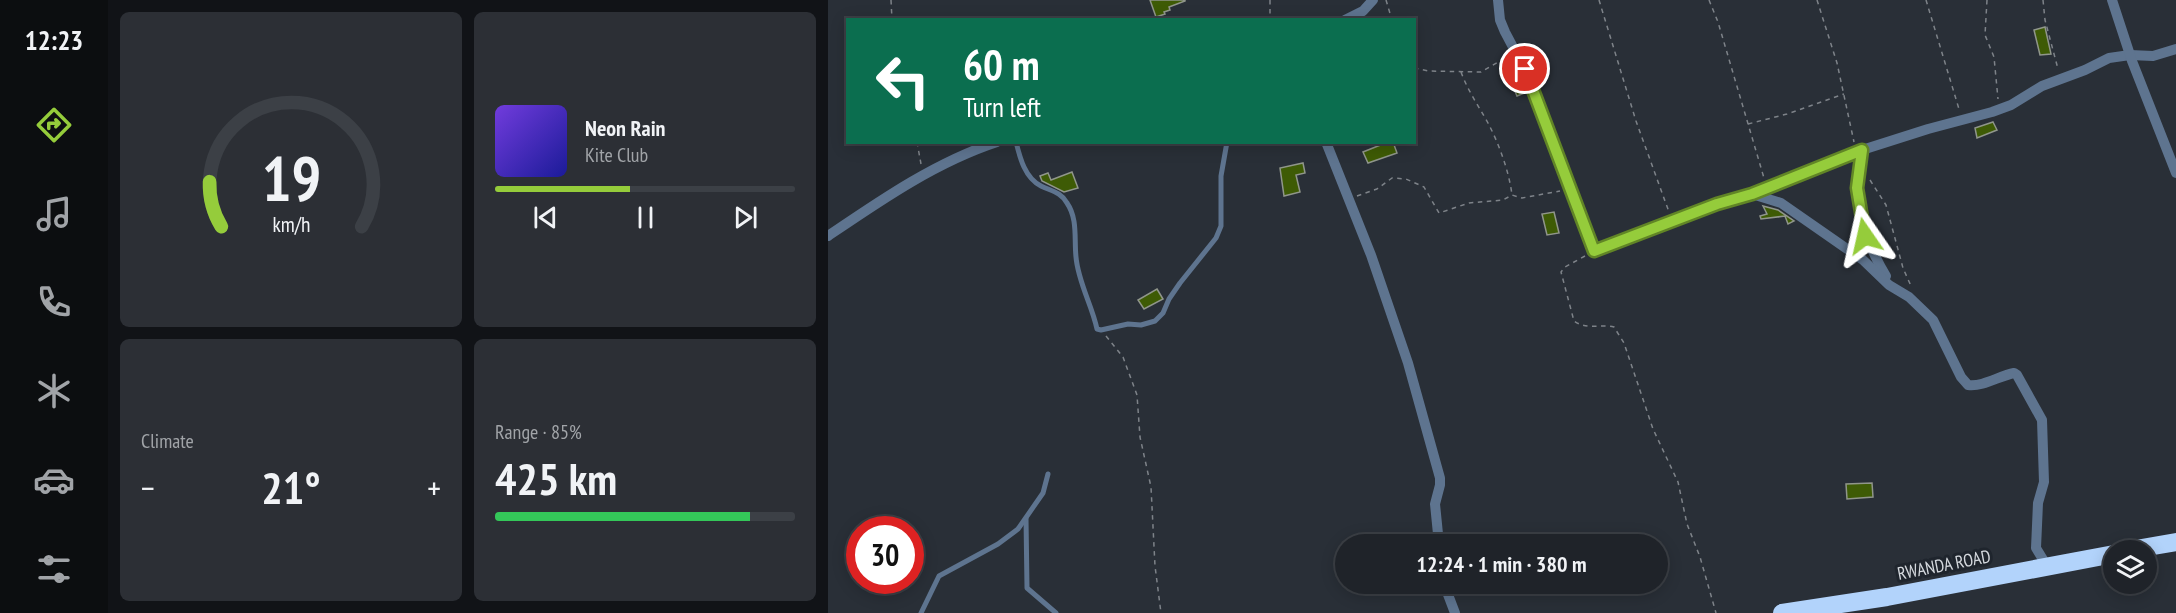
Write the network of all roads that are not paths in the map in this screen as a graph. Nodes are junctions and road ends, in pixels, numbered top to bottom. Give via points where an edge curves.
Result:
1 (1373, 0) edge
2 (1498, 0) edge
3 (2112, 0) edge
4 (1349, 18) edge
5 (2176, 49) edge
6 (2130, 55) junction
7 (992, 144) edge
8 (1017, 144) edge
9 (1227, 144) edge
10 (1327, 144) edge
11 (1859, 151) junction
12 (2176, 173) edge
13 (1752, 194) junction
14 (828, 236) edge
15 (1892, 287) junction
16 (1048, 474) dead end
17 (1026, 517) junction
18 (1438, 534) edge
19 (2176, 542) edge
20 (2157, 545) edge
21 (2103, 556) edge
22 (2047, 566) junction
23 (1448, 594) edge
24 (921, 613) edge
25 (1056, 613) edge
26 (1455, 613) edge
27 (1782, 613) edge

1 - 4 street
2 - 13 street via 1500,21 1532,83 1594,251
3 - 6 street
5 - 6 street via 2161,55
6 - 11 street via 2109,58 2042,86 2005,107
6 - 12 street
7 - 14 street via 920,177
8 - 9 lane via 1031,179 1061,195 1072,212 1076,259 1097,329 1101,330 1155,321 1216,238 1221,226 1221,176
10 - 18 street via 1379,276 1432,443 1440,485 1435,504
11 - 13 street
11 - 15 street via 1857,188 1861,220 1873,255
13 - 15 street via 1781,203 1863,260
15 - 22 street via 1910,297 1933,320 1966,384 1977,386 2015,373 2040,416 2044,482 2038,503 2036,548
16 - 17 lane via 1043,493
17 - 24 lane via 1010,536 939,576
17 - 25 lane via 1027,588
19 - 20 highway
21 - 22 highway, RWANDA ROAD
22 - 27 highway, RWANDA ROAD
23 - 26 street

